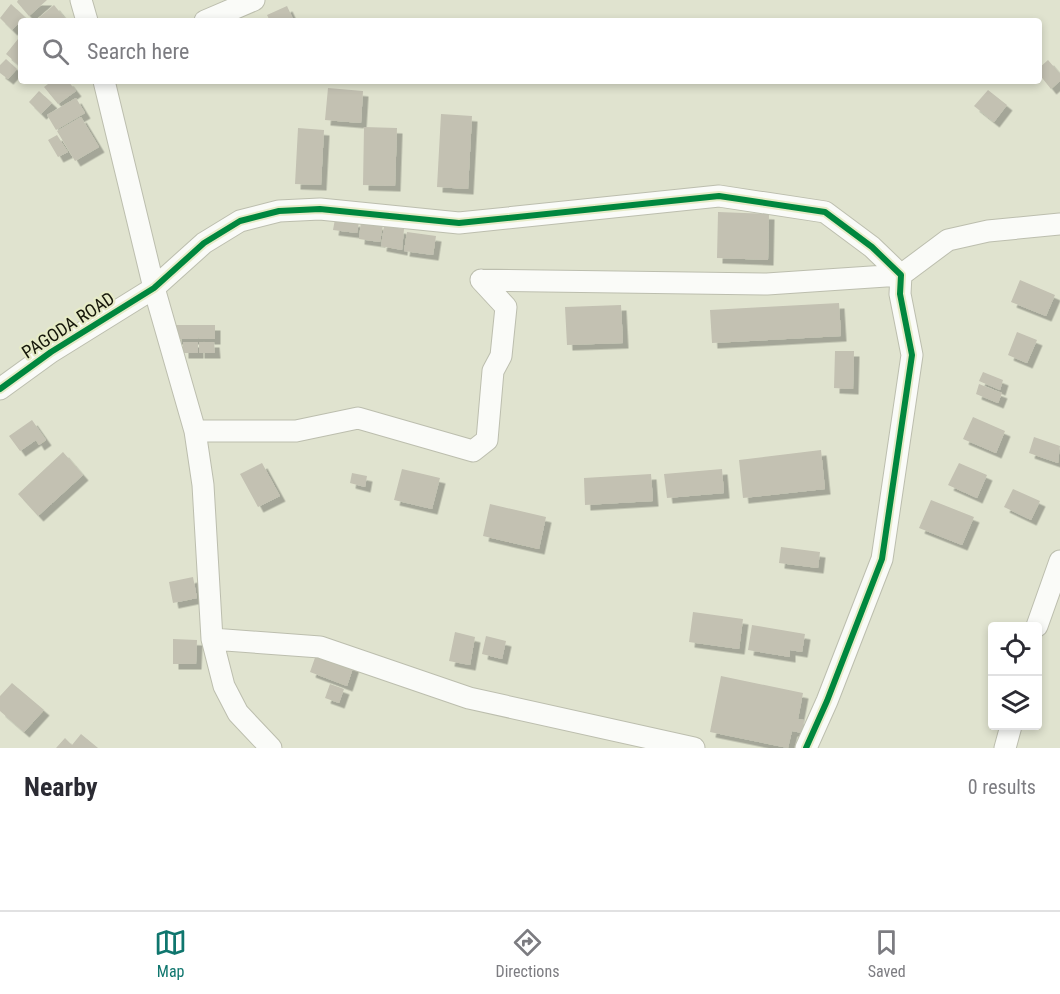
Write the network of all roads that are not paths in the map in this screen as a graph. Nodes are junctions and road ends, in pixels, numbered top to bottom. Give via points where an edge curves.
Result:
1 (81, 0) edge
2 (254, 0) edge
3 (86, 18) edge
4 (212, 18) edge
5 (105, 84) edge
6 (1060, 224) edge
7 (901, 275) junction
8 (154, 288) junction
9 (0, 389) edge
10 (195, 431) junction
11 (1060, 561) edge
12 (1039, 622) edge
13 (212, 639) junction
14 (1010, 730) edge
15 (271, 748) edge
16 (694, 748) edge
17 (806, 748) edge
18 (1005, 748) edge

1 - 3 street
2 - 4 street
5 - 8 street
6 - 7 street via 988,231 948,240
7 - 8 street, PAGODA ROAD via 872,247 825,212 719,196 459,223 320,209 279,211 240,221 204,243
7 - 10 street via 767,284 481,280 507,307 501,356 493,372 487,440 473,451 358,418 296,430
7 - 17 street via 900,294 912,355 882,559
8 - 9 street, PAGODA ROAD
8 - 10 street
10 - 13 street via 203,485
11 - 12 street
13 - 15 street via 224,686 238,712
13 - 16 street via 320,647 469,698
14 - 18 street

